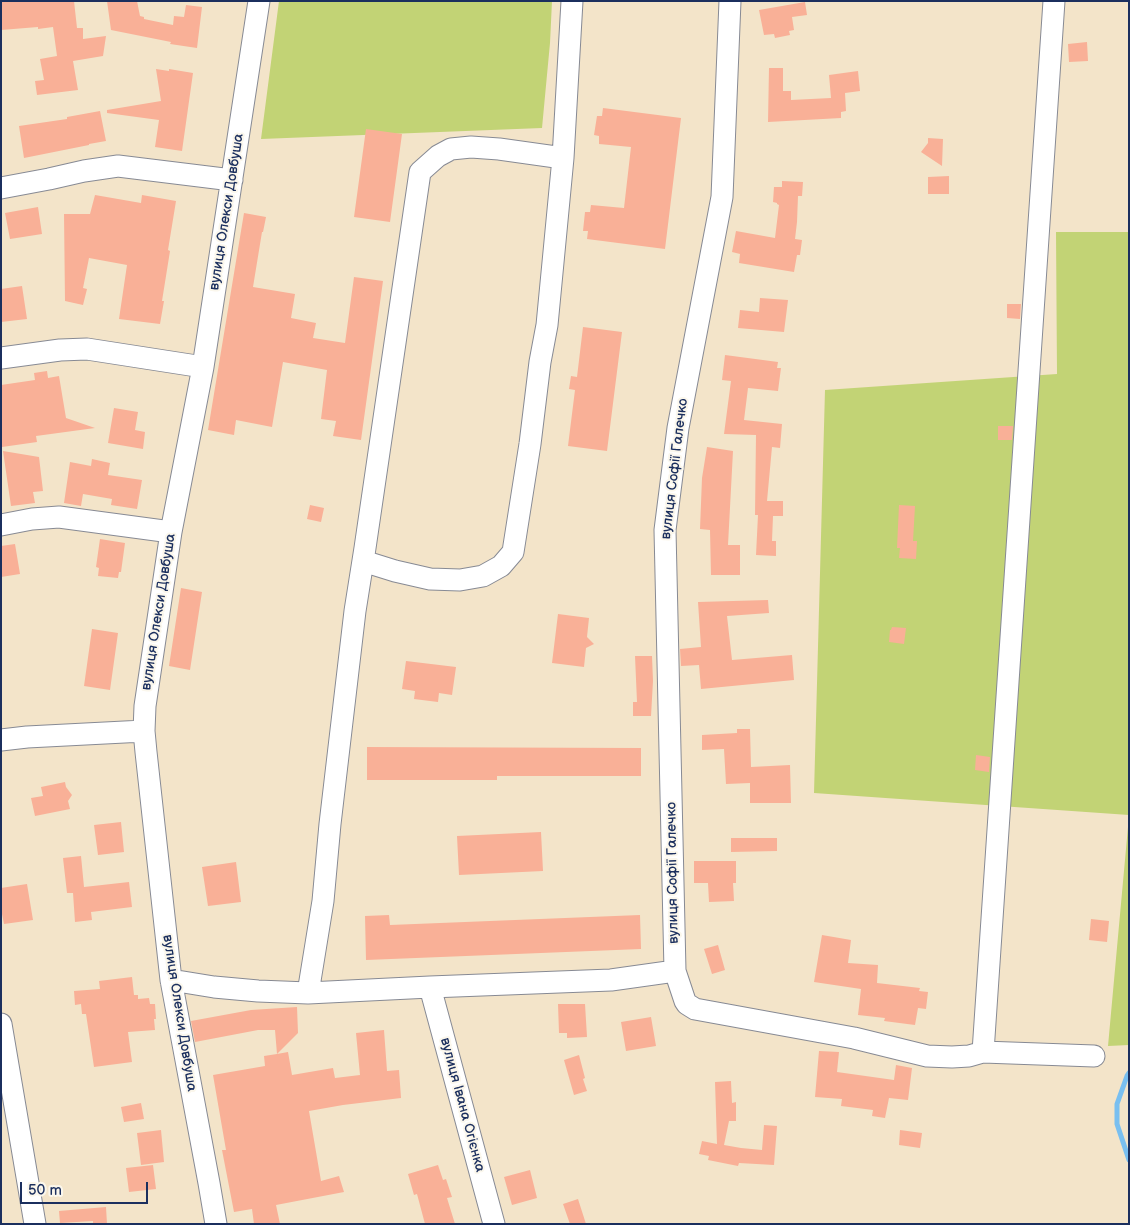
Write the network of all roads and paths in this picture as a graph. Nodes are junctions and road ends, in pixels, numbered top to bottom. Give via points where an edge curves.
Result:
1 (259, 1) edge
2 (572, 1) edge
3 (730, 1) edge
4 (1054, 1) edge
5 (563, 158) junction
6 (232, 180) junction
7 (1, 188) edge
8 (1, 358) edge
9 (203, 367) junction
10 (1, 525) edge
11 (171, 532) junction
12 (363, 561) junction
13 (144, 731) junction
14 (1, 740) edge
15 (675, 970) junction
16 (171, 980) junction
17 (430, 987) junction
18 (308, 994) junction
19 (1, 1024) edge
20 (983, 1052) junction
21 (1094, 1056) dead end
22 (35, 1224) edge
23 (216, 1224) edge
24 (494, 1224) edge

1 - 6 street, вулиця Олекси Довбуша
2 - 5 street
3 - 15 street, вулиця Софії Галечко via 722,197 678,428 665,530
4 - 20 street
5 - 12 street via 471,147 451,149 420,172
5 - 12 street via 547,325 513,552 501,566 483,576 460,580 430,579
6 - 7 street via 118,166
6 - 9 street, вулиця Олекси Довбуша
8 - 9 street via 87,349
9 - 11 street, вулиця Олекси Довбуша
10 - 11 street via 60,517
11 - 13 street, вулиця Олекси Довбуша
12 - 18 street via 323,901
13 - 14 street
13 - 16 street, вулиця Олекси Довбуша
15 - 17 street via 611,980
15 - 20 street, вулиця Софії Галечко via 685,1001 695,1009 854,1038 927,1056 970,1056
16 - 18 street
16 - 23 street, вулиця Олекси Довбуша
17 - 18 street
17 - 24 street, вулиця Івана Огієнка
19 - 22 street
20 - 21 street, вулиця Софії Галечко

